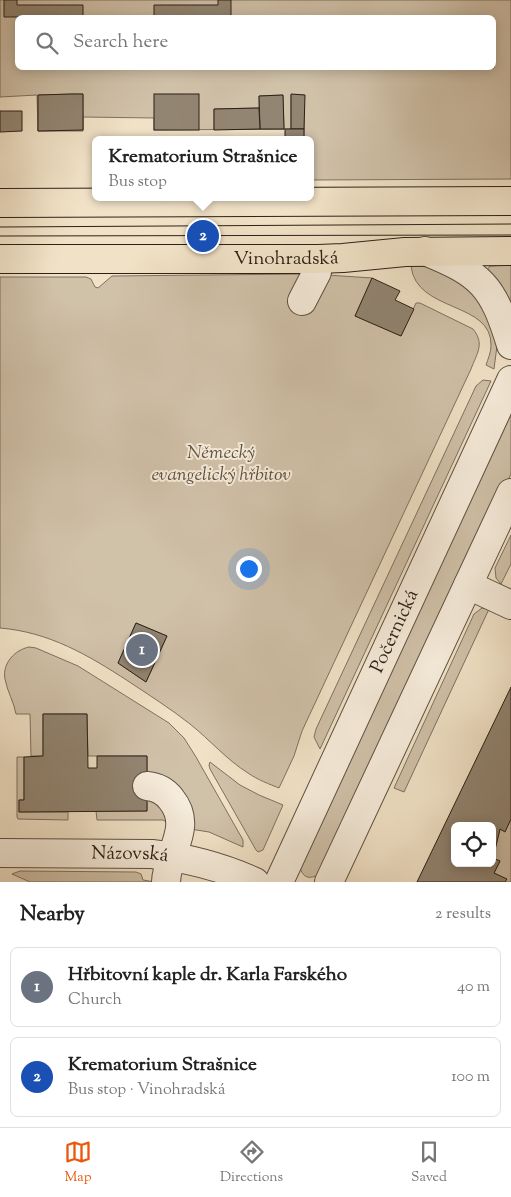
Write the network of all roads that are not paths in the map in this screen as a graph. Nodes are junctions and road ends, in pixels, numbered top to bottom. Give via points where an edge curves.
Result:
1 (511, 201) edge
2 (0, 203) edge
3 (425, 251) junction
4 (511, 251) edge
5 (0, 259) edge
6 (318, 259) junction
7 (302, 301) dead end
8 (511, 345) edge
9 (511, 380) edge
10 (511, 493) edge
11 (468, 585) junction
12 (511, 605) edge
13 (147, 786) dead end
14 (0, 853) edge
15 (173, 856) junction
16 (166, 882) edge
17 (255, 882) edge
18 (279, 882) edge
19 (329, 882) edge

1 - 2 main road
3 - 4 main road, Vinohradská
3 - 6 main road, Vinohradská
3 - 8 street via 476,276 499,308
5 - 6 main road, Vinohradská
6 - 7 street via 317,272
9 - 18 street, Počernická
10 - 11 street
11 - 12 street
11 - 19 street
13 - 15 street via 162,790 178,808 180,831
14 - 15 street, Názovská
15 - 16 street
15 - 17 street, Názovská

